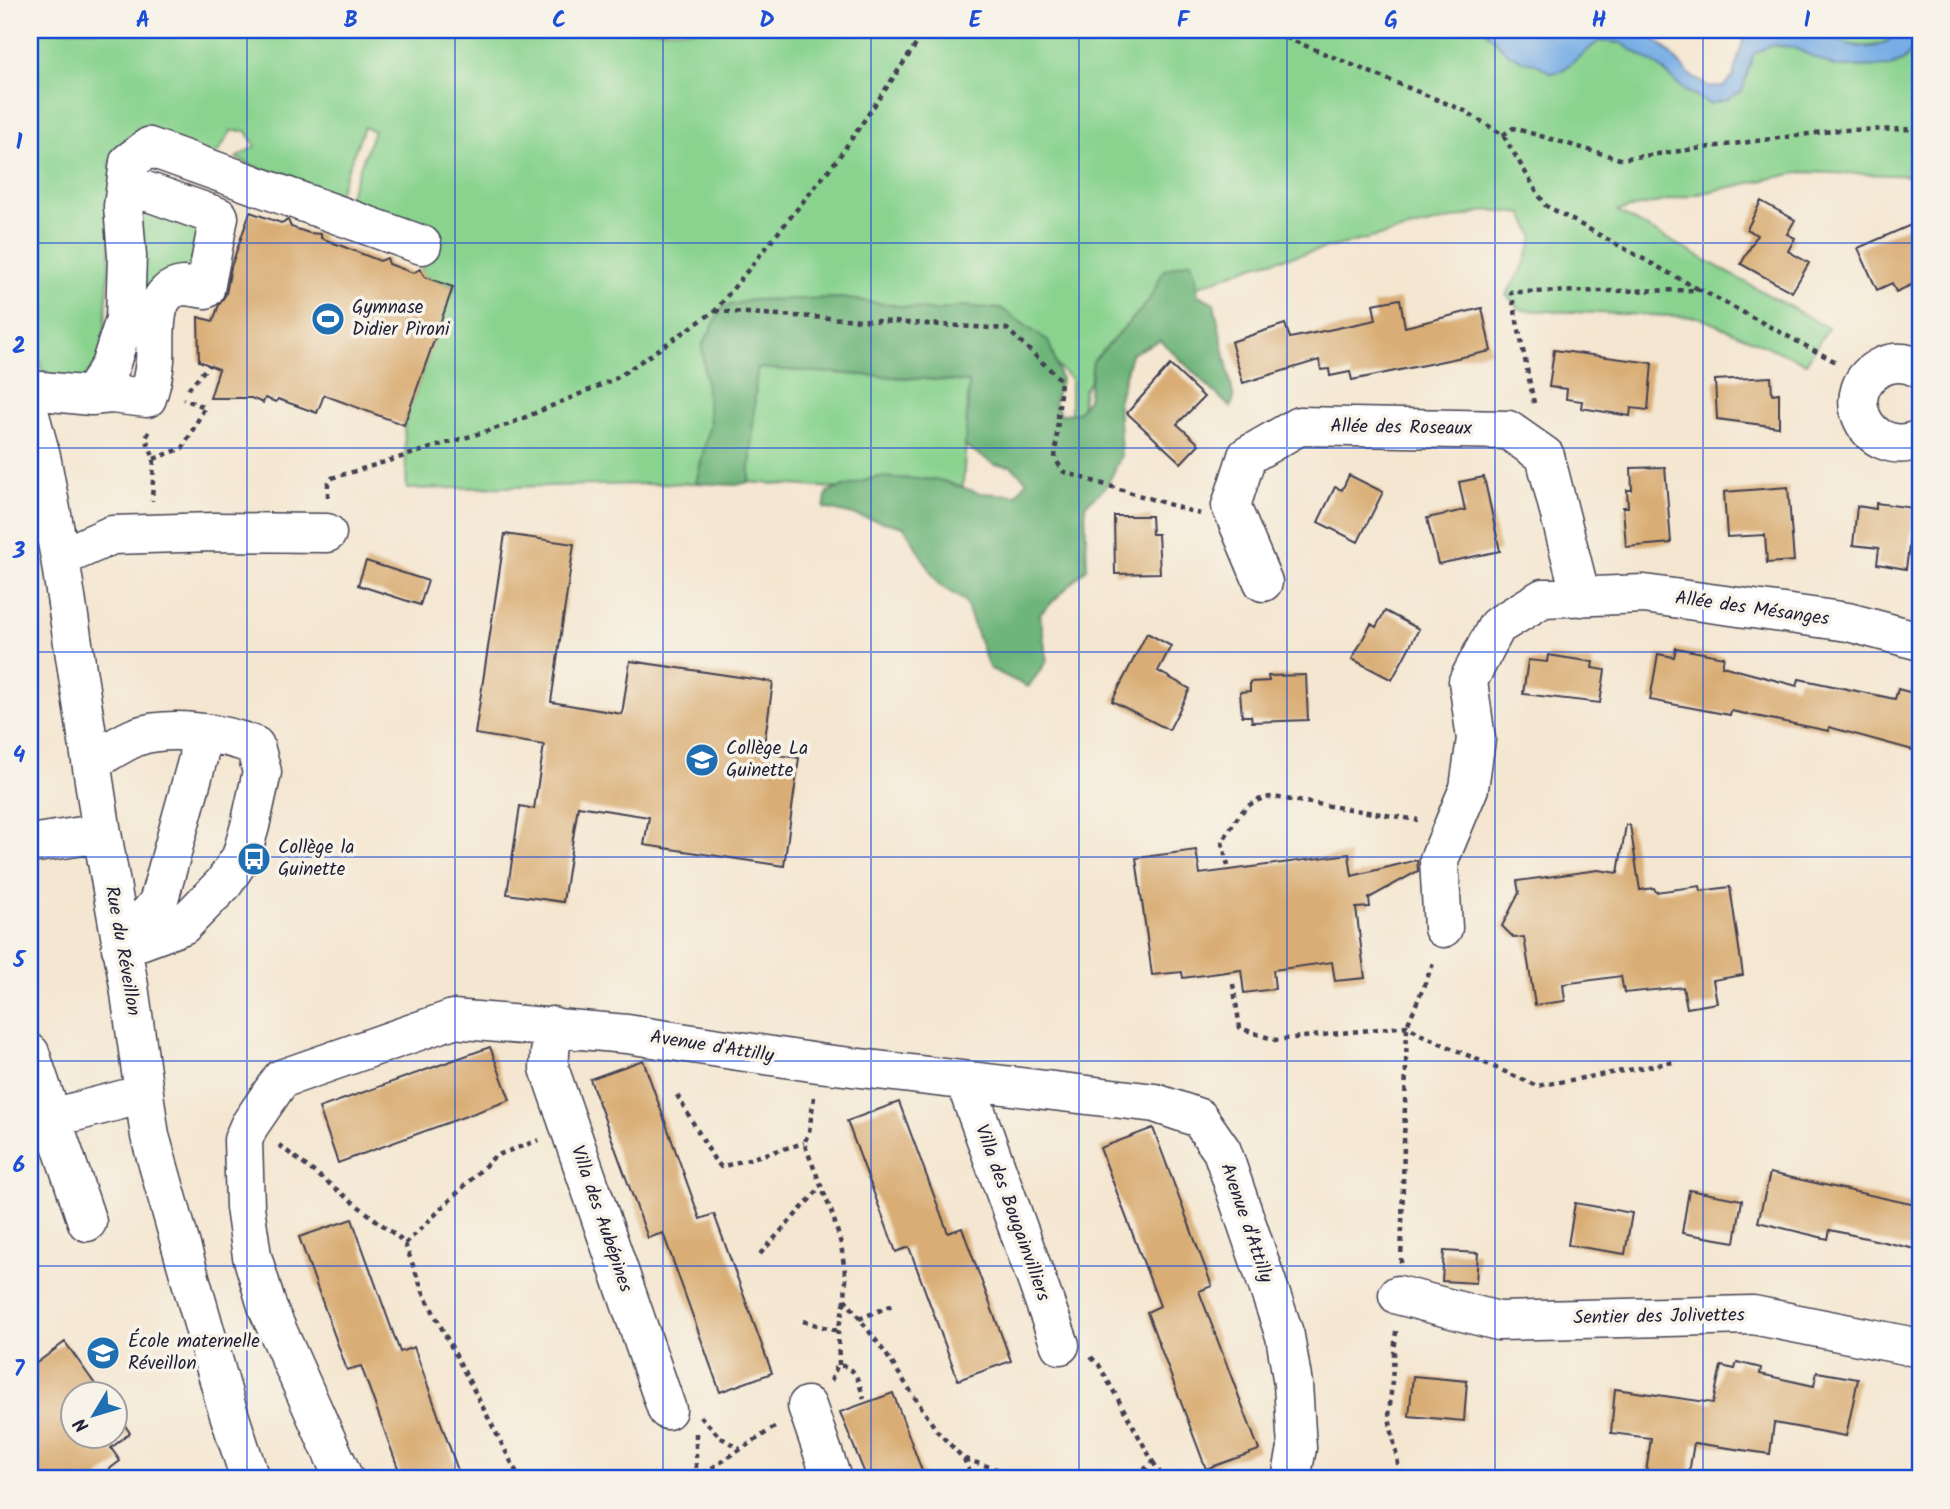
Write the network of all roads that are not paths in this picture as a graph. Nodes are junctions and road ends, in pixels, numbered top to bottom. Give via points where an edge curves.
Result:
1 (126, 184) junction
2 (422, 245) dead end
3 (1920, 369) edge
4 (30, 392) edge
5 (90, 396) junction
6 (30, 415) edge
7 (1920, 439) edge
8 (327, 533) road end
9 (60, 558) junction
10 (1263, 582) dead end
11 (1581, 597) junction
12 (1920, 641) edge
13 (199, 734) junction
14 (93, 761) junction
15 (102, 833) junction
16 (30, 844) edge
17 (1443, 928) road end
18 (121, 948) junction
19 (552, 1026) junction
20 (30, 1053) edge
21 (965, 1081) junction
22 (144, 1094) junction
23 (52, 1118) junction
24 (87, 1222) dead end
25 (1398, 1295) road end
26 (1060, 1345) road end
27 (1920, 1348) edge
28 (807, 1406) dead end
29 (681, 1411) road end
30 (250, 1479) edge
31 (344, 1479) edge
32 (832, 1479) edge
33 (1291, 1479) edge

1 - 2 street via 129,162 149,148
1 - 5 street via 125,318 110,366
1 - 5 street via 219,217 205,289 183,286 172,290 157,310 155,362 147,398
3 - 7 street via 1904,363 1877,369 1860,392 1858,406 1870,432 1881,440 1909,444
4 - 5 street
6 - 9 street, Rue du Réveillon
8 - 9 street via 112,535
9 - 14 street, Rue du Réveillon
10 - 11 street, Allée des Roseaux via 1231,506 1247,456 1299,426 1508,430 1545,456
11 - 12 street, Allée des Mésanges via 1644,594 1848,622
11 - 17 street, Allée des Mésanges via 1543,598 1497,626 1468,681 1476,739 1469,788 1439,859
13 - 14 street via 163,731 136,737
13 - 18 street via 198,758 158,903
13 - 18 street via 255,746 262,772 241,857 224,883 183,925
14 - 15 street, Rue du Réveillon
15 - 16 street
15 - 18 street, Rue du Réveillon
18 - 22 street, Rue du Réveillon
19 - 21 street, Avenue d'Attilly
19 - 29 street, Villa des Aubépines via 549,1068 569,1129
19 - 31 street, Avenue d'Attilly via 453,1019 281,1079 249,1126 243,1140 250,1244 268,1309
20 - 23 street
21 - 26 street, Villa des Bougainvilliers
21 - 33 street, Avenue d'Attilly via 1155,1103 1199,1118 1222,1151 1285,1336 1297,1448
22 - 23 street
22 - 30 street, Rue du Réveillon via 150,1136
23 - 24 street
25 - 27 street, Sentier des Jolivettes via 1498,1321 1753,1315
28 - 32 street

